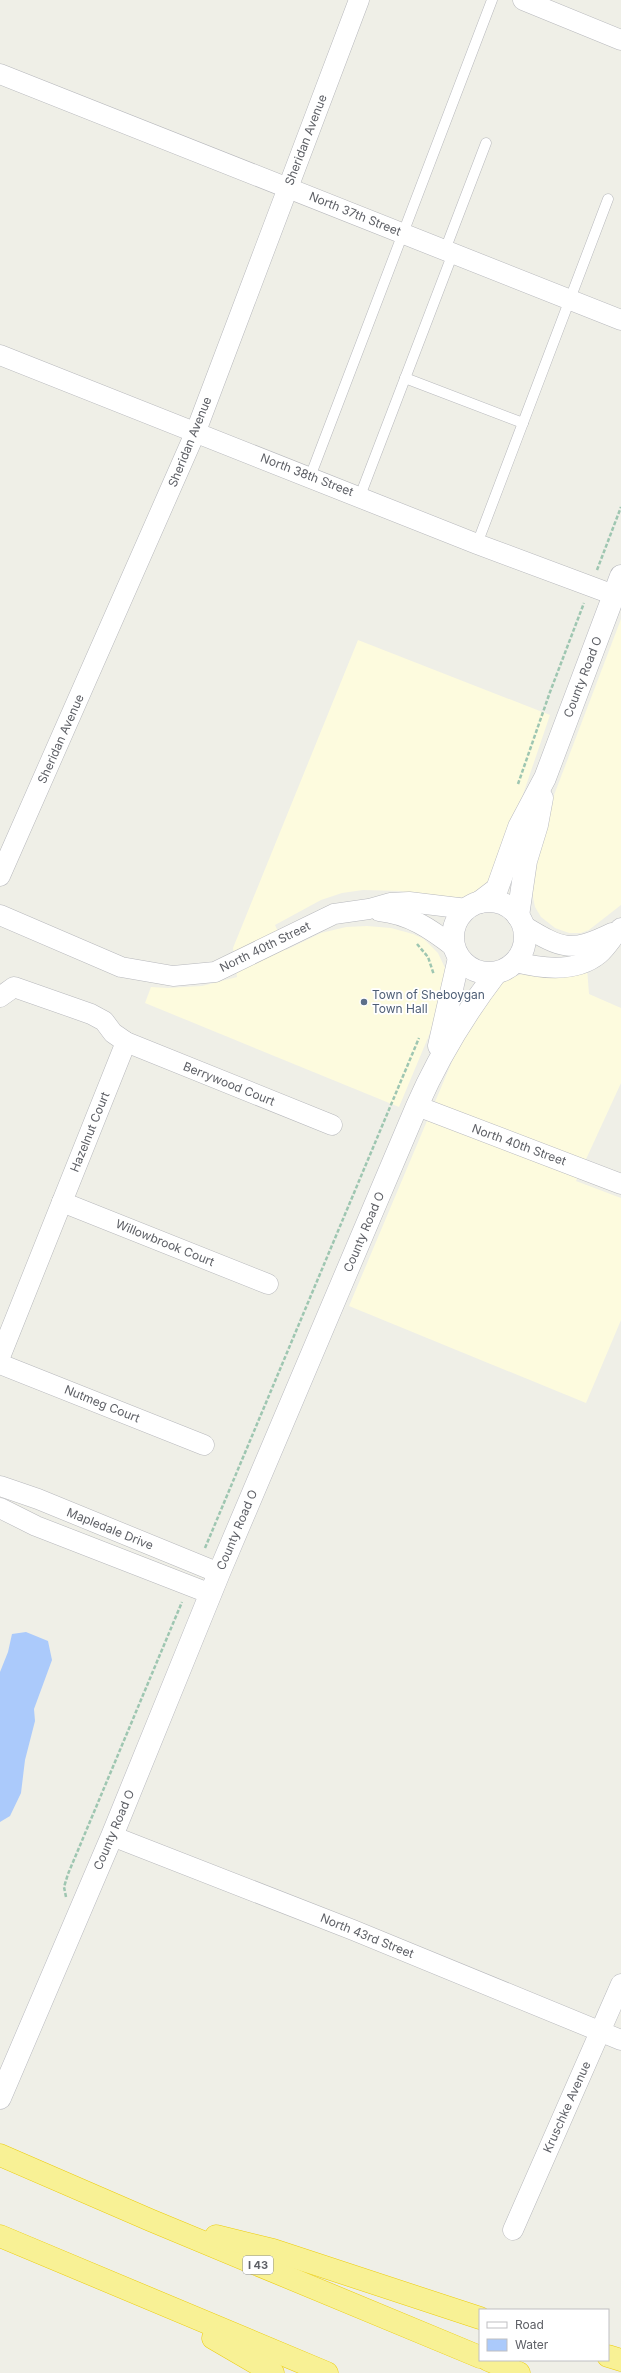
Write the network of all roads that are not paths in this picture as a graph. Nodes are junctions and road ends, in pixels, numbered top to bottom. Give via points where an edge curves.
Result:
1 (360, 0) edge
2 (492, 0) edge
3 (523, 0) edge
4 (621, 40) edge
5 (0, 74) edge
6 (486, 143) dead end
7 (288, 187) junction
8 (608, 199) dead end
9 (403, 233) junction
10 (449, 252) junction
11 (570, 300) junction
12 (621, 320) edge
13 (0, 355) edge
14 (405, 378) junction
15 (523, 423) junction
16 (196, 431) junction
17 (310, 477) junction
18 (360, 496) junction
19 (478, 544) junction
20 (617, 585) edge
21 (545, 778) junction
22 (0, 876) edge
23 (473, 905) junction
24 (369, 909) junction
25 (0, 915) edge
26 (521, 921) junction
27 (620, 928) edge
28 (456, 952) junction
29 (516, 962) junction
30 (496, 973) junction
31 (0, 997) edge
32 (126, 1042) junction
33 (434, 1067) junction
34 (417, 1106) junction
35 (332, 1125) dead end
36 (621, 1184) edge
37 (62, 1202) junction
38 (268, 1284) dead end
39 (0, 1356) edge
40 (0, 1364) edge
41 (204, 1444) dead end
42 (0, 1486) edge
43 (0, 1508) edge
44 (219, 1573) junction
45 (211, 1594) junction
46 (112, 1836) junction
47 (621, 1984) edge
48 (600, 2031) junction
49 (621, 2040) edge
50 (0, 2098) edge
51 (0, 2156) edge
52 (150, 2220) junction
53 (512, 2230) dead end
54 (4, 2238) edge
55 (121, 2287) junction
56 (479, 2318) edge
57 (609, 2356) edge
58 (479, 2357) edge
59 (621, 2360) edge
60 (490, 2361) edge
61 (273, 2373) edge
62 (327, 2373) edge
63 (519, 2373) edge

1 - 7 street, Sheridan Avenue
2 - 9 lane
3 - 4 street
5 - 7 street, North 37th Street
6 - 10 lane
7 - 9 street, North 37th Street
7 - 16 street, Sheridan Avenue
8 - 11 lane
9 - 10 street, North 37th Street
9 - 17 lane
10 - 11 street, North 37th Street
10 - 14 lane
11 - 12 street, North 37th Street
11 - 15 lane
13 - 16 street, North 38th Street
14 - 15 lane
14 - 18 lane
15 - 19 lane
16 - 17 street, North 38th Street
16 - 22 street, Sheridan Avenue
17 - 18 street, North 38th Street
18 - 19 street, North 38th Street
19 - 20 street, North 38th Street via 591,586
20 - 21 street, County Road O
21 - 23 street, County Road O via 519,827 497,888
21 - 26 street, County Road O via 537,825 526,860
23 - 24 street, North 40th Street via 409,902 390,903
23 - 26 street via 501,903
23 - 28 street via 454,926
24 - 25 street, North 40th Street via 334,914 215,972 172,976 120,967
24 - 28 street via 390,912 427,926
26 - 27 street via 547,941 569,947 591,943
26 - 29 street via 524,945
27 - 29 street via 599,953 578,966 555,967
28 - 30 street via 466,966 475,971
28 - 33 street
29 - 30 street
30 - 33 street, County Road O via 469,1008
31 - 32 street via 14,987 25,989 91,1014 104,1021 113,1033
32 - 35 street, Berrywood Court
32 - 37 street, Hazelnut Court
33 - 34 street, County Road O
34 - 36 street, North 40th Street
34 - 44 street, County Road O
37 - 38 street, Willowbrook Court
37 - 39 street, Hazelnut Court
40 - 41 street, Nutmeg Court
42 - 44 street, Mapledale Drive
43 - 45 street, Mapledale Drive via 36,1526
44 - 45 street, County Road O
45 - 46 street, County Road O
46 - 48 street, North 43rd Street via 353,1930
46 - 50 street, County Road O
47 - 48 street, Kruschke Avenue
48 - 49 street, North 43rd Street
48 - 53 street, Kruschke Avenue
51 - 52 highway, I 43
52 - 56 highway via 273,2250
52 - 58 highway, I 43
54 - 55 highway
55 - 61 highway
55 - 62 highway
57 - 59 highway
60 - 63 highway

